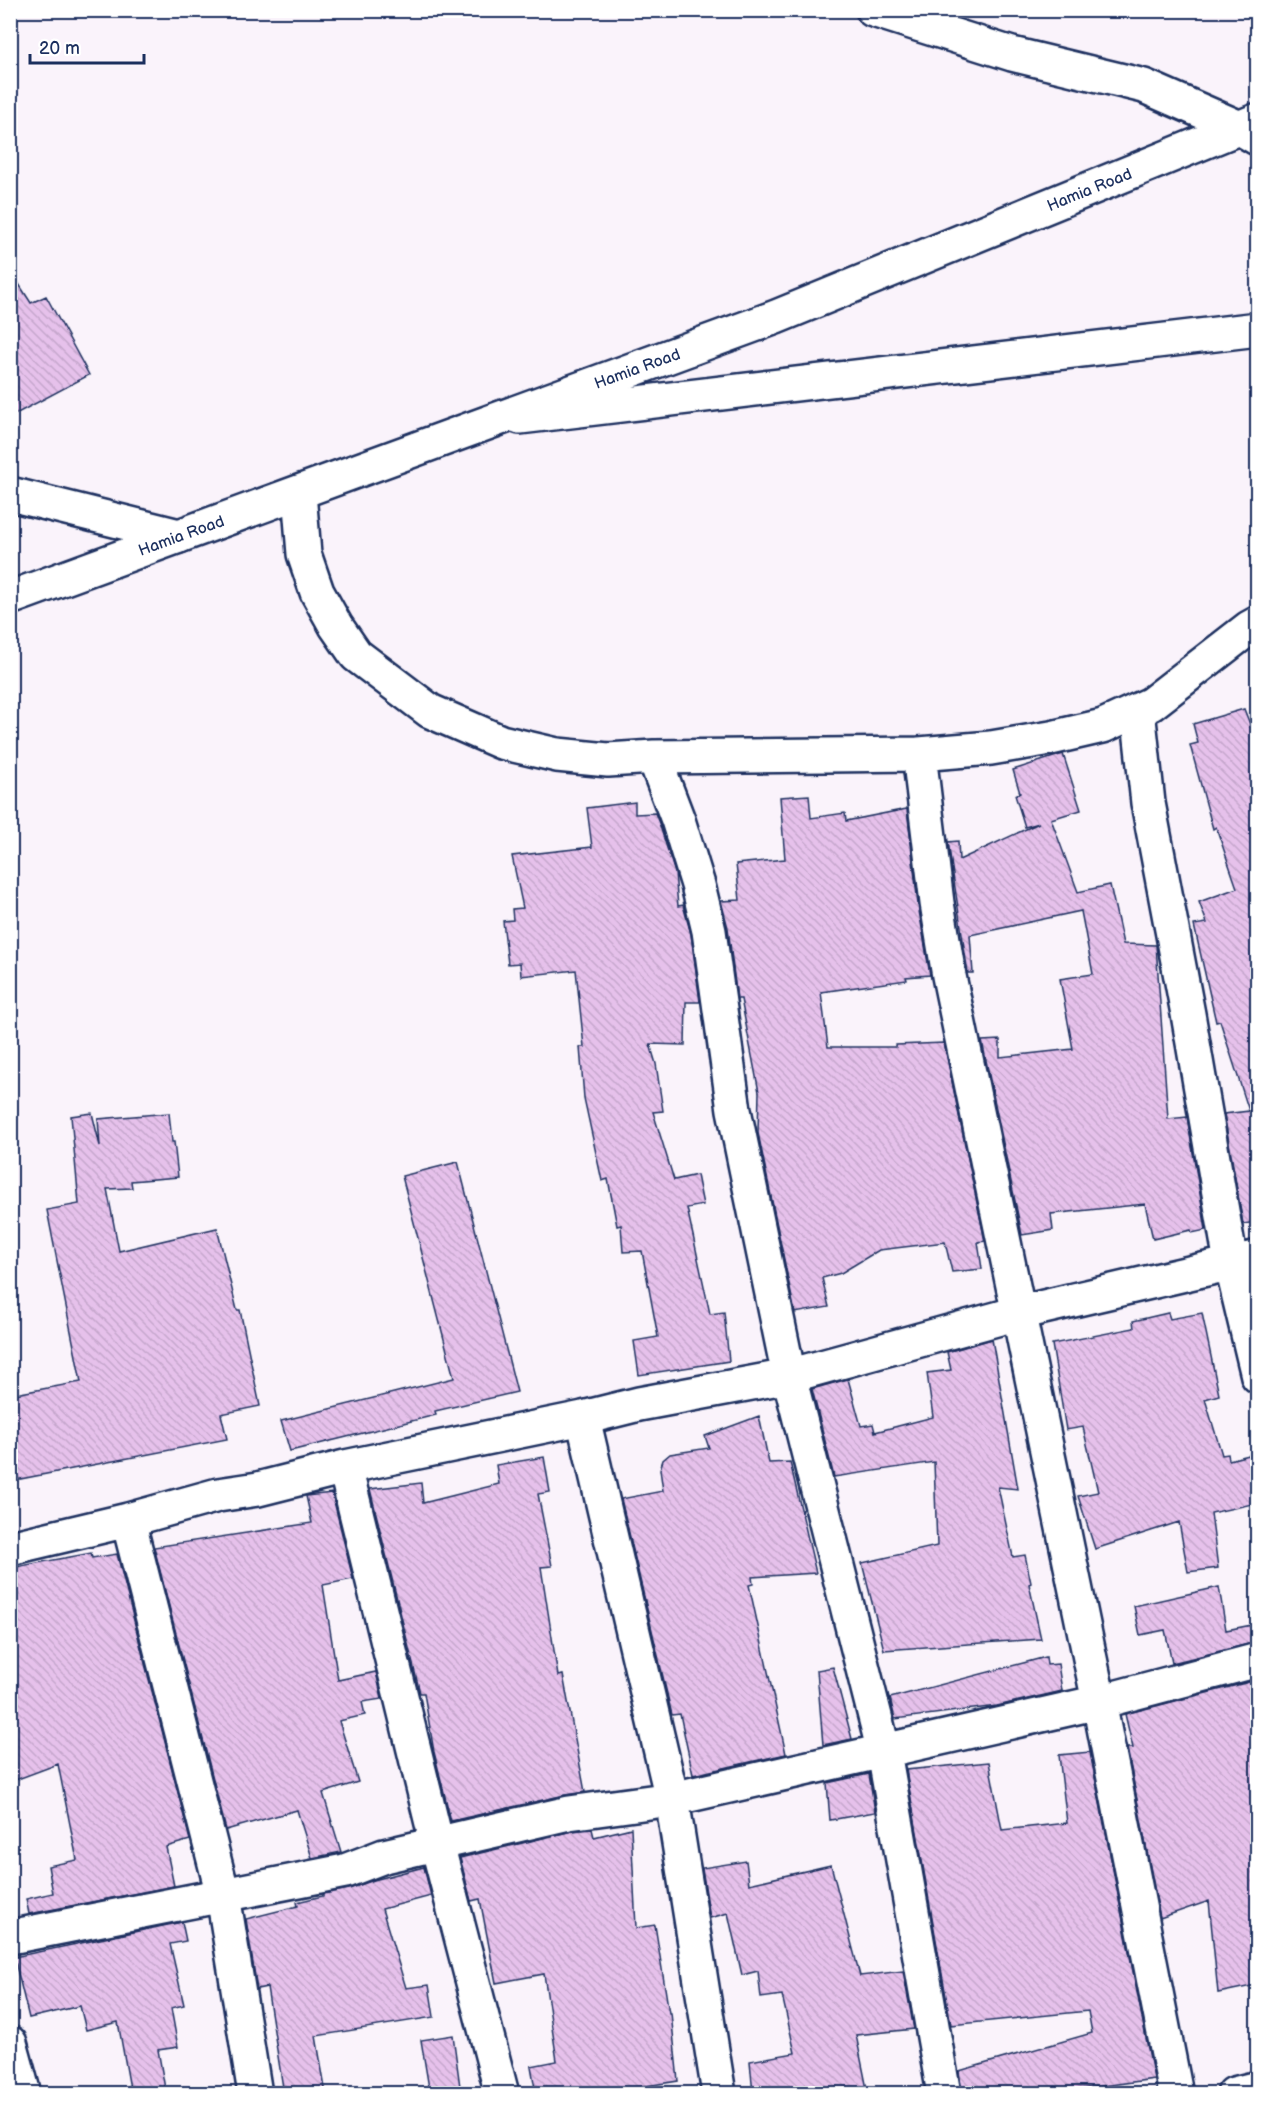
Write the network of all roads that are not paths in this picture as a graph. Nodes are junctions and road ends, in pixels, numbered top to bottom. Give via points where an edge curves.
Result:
1 (873, 10) edge
2 (1252, 128) edge
3 (1257, 329) edge
4 (494, 421) junction
5 (299, 493) junction
6 (10, 494) edge
7 (179, 536) junction
8 (10, 598) edge
9 (1257, 623) edge
10 (1138, 710) junction
11 (919, 754) junction
12 (654, 757) junction
13 (1244, 1260) edge
14 (1018, 1313) junction
15 (789, 1376) junction
16 (1257, 1376) edge
17 (583, 1418) junction
18 (345, 1467) junction
19 (128, 1520) junction
20 (10, 1548) edge
21 (1257, 1660) edge
22 (1099, 1702) junction
23 (884, 1752) junction
24 (672, 1799) junction
25 (437, 1844) junction
26 (223, 1895) junction
27 (10, 1937) edge
28 (10, 2043) edge
29 (1257, 2088) edge
30 (24, 2094) edge
31 (255, 2094) edge
32 (502, 2094) edge
33 (718, 2094) edge
34 (944, 2094) edge
35 (1176, 2094) edge
36 (1234, 2094) edge

1 - 2 street via 1012,54 1144,86
2 - 4 street, Hamia Road via 776,317
3 - 4 street
4 - 5 street, Hamia Road
5 - 7 street, Hamia Road
5 - 12 street via 304,554 317,592 336,626 356,655 430,711 501,742 557,755 608,760
6 - 7 street
7 - 8 street, Hamia Road
9 - 10 street
10 - 11 street via 1103,726 1052,738
10 - 13 street via 1148,803 1186,1002
11 - 12 street
11 - 14 street via 947,964
12 - 15 street via 678,820 709,931 734,1110
13 - 14 street
13 - 16 street
14 - 15 street
14 - 22 street
15 - 17 street
15 - 23 street
17 - 18 street
17 - 24 street
18 - 19 street
18 - 25 street
19 - 20 street
19 - 26 street
21 - 22 street
22 - 23 street
22 - 35 street
23 - 24 street
23 - 34 street
24 - 25 street via 569,1814
24 - 33 street
25 - 26 street via 384,1856 345,1871
25 - 32 street
26 - 27 street
26 - 31 street
28 - 30 street
29 - 36 street

